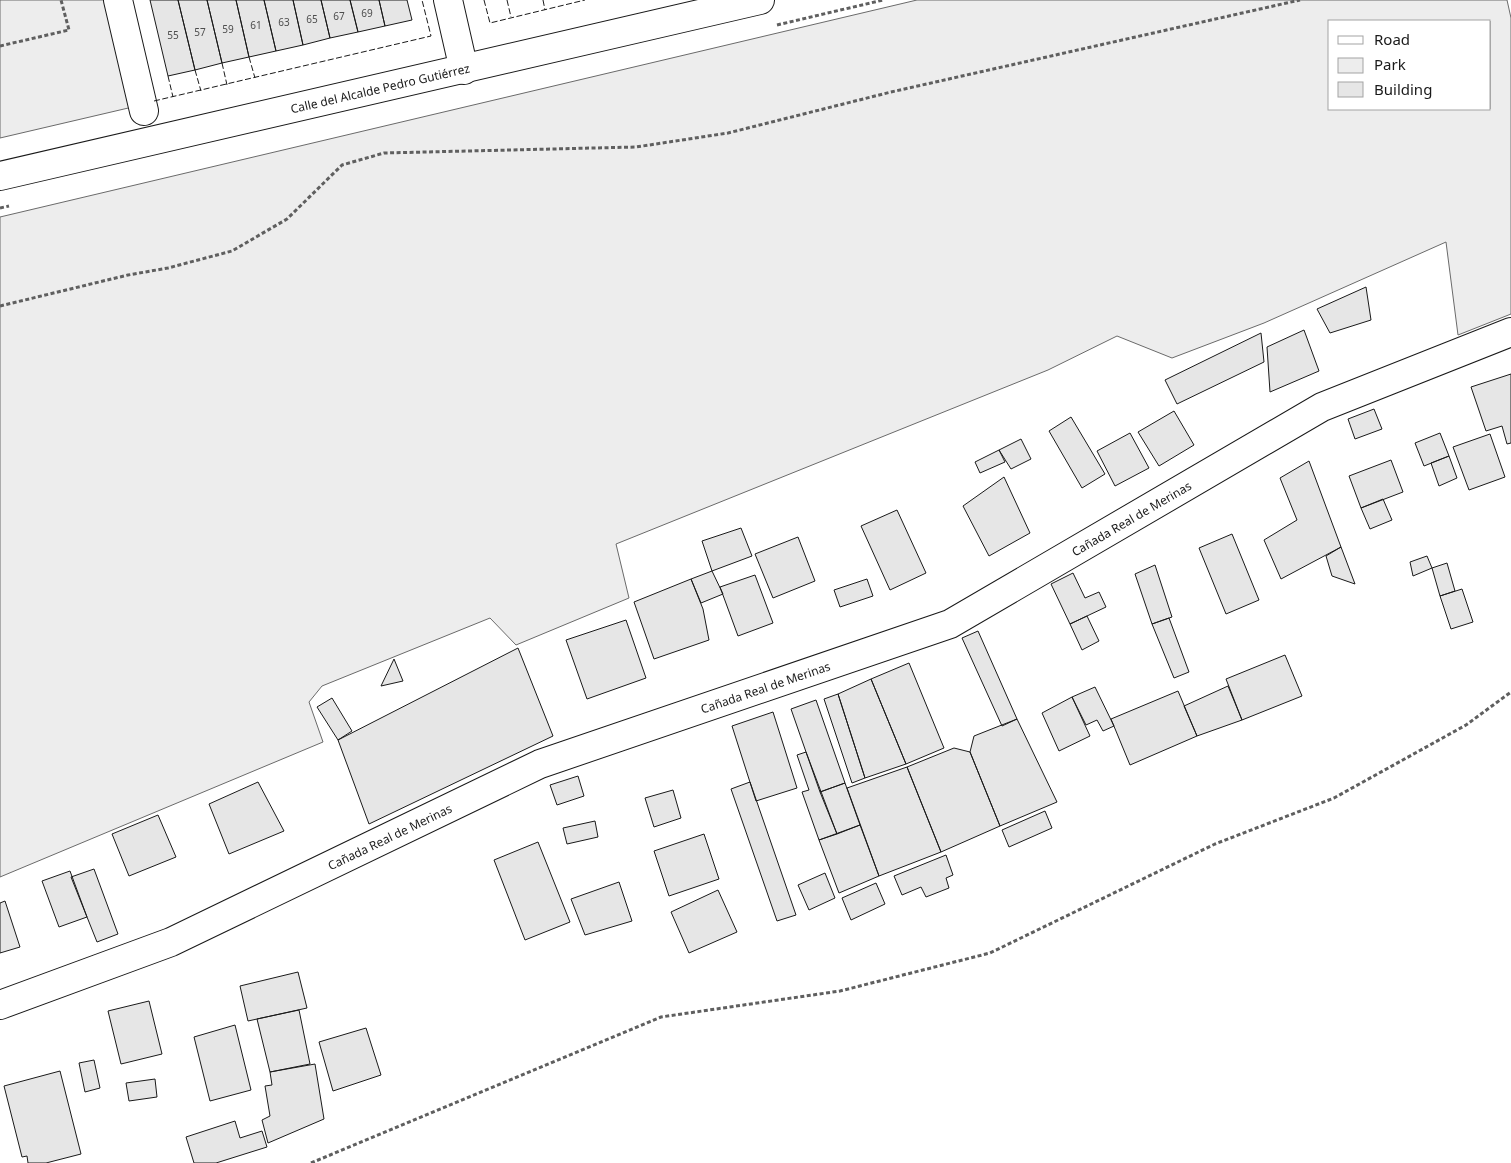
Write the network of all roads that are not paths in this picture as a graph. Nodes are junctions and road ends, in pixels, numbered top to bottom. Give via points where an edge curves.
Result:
1 (118, 0) edge
2 (448, 0) edge
3 (760, 0) edge
4 (464, 70) junction
5 (144, 111) dead end
6 (0, 176) edge
7 (1511, 332) edge
8 (0, 1005) edge

1 - 5 street
2 - 4 street
3 - 4 street, Calle del Alcalde Pedro Gutiérrez
4 - 6 street, Calle del Alcalde Pedro Gutiérrez
7 - 8 street, Cañada Real de Merinas via 1322,407 950,624 540,764 171,942

